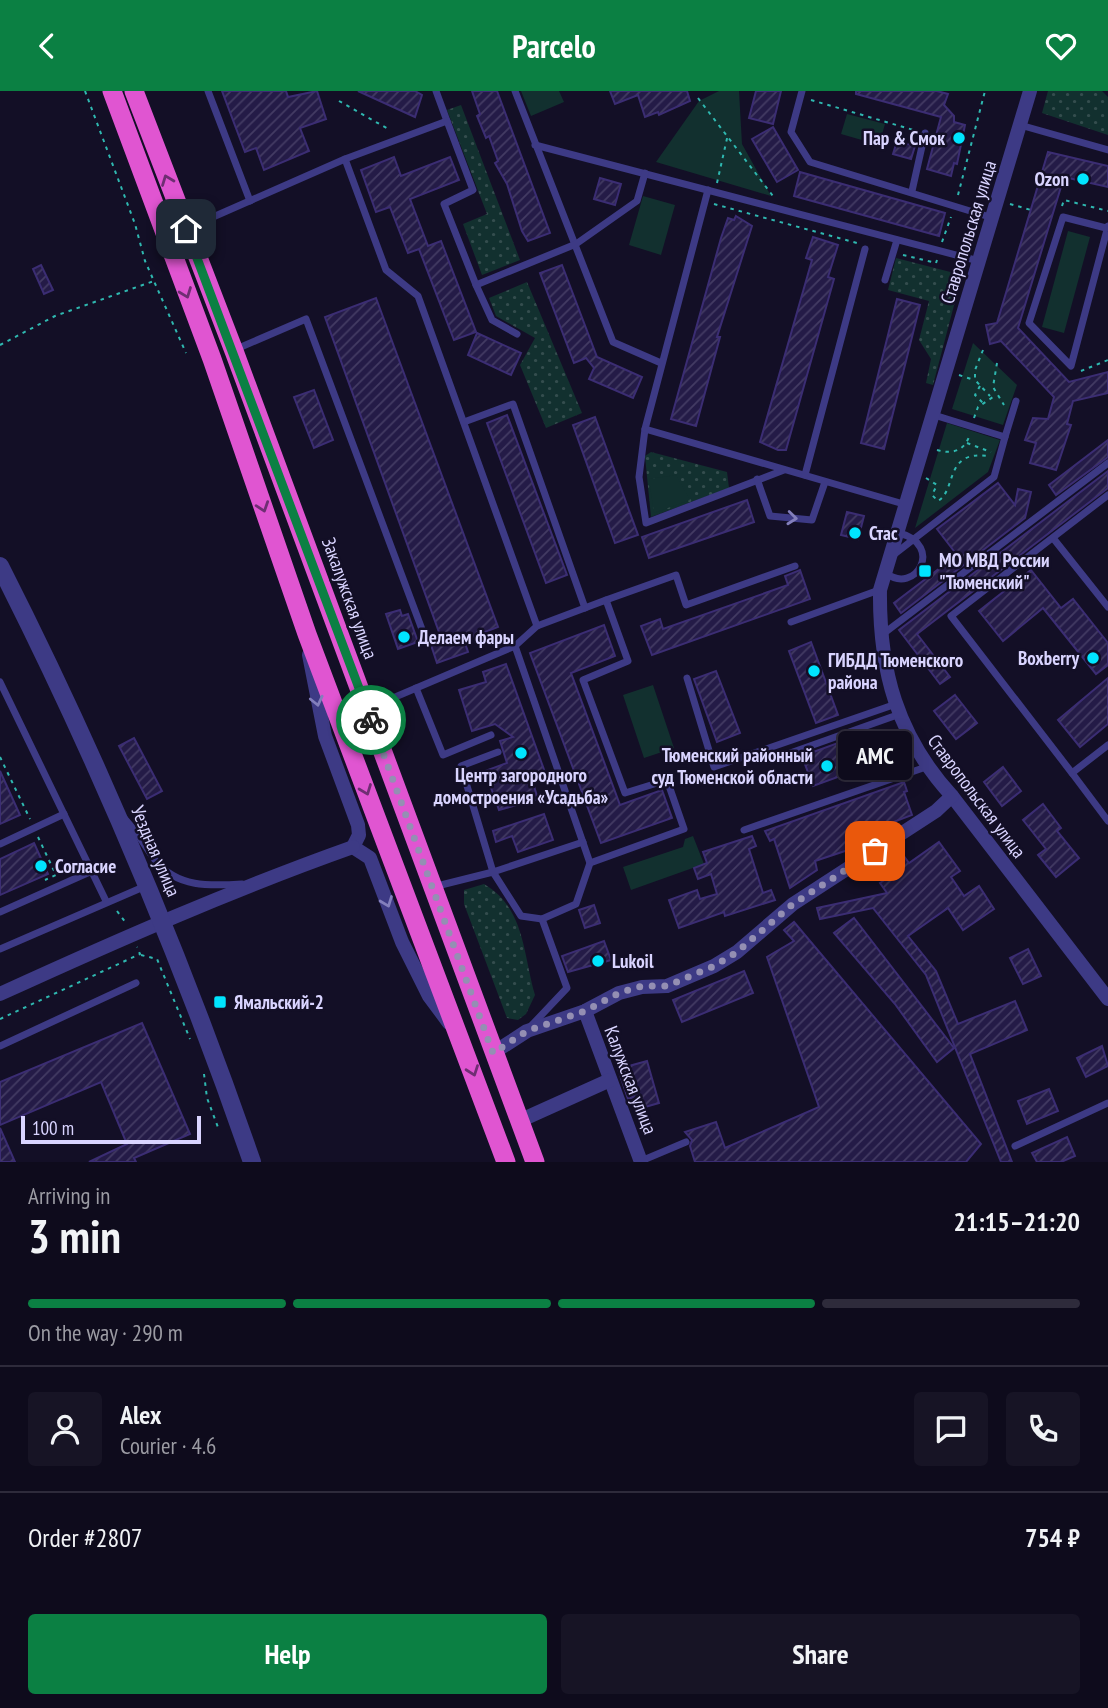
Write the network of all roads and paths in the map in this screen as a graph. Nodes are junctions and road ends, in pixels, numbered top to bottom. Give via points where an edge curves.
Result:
1 (85, 91) edge
2 (112, 91) edge
3 (134, 91) edge
4 (208, 91) edge
5 (436, 91) edge
6 (515, 91) edge
7 (985, 91) edge
8 (1030, 91) edge
9 (801, 94) edge
10 (698, 98) dead end
11 (339, 101) dead end
12 (447, 121) junction
13 (1020, 125) junction
14 (728, 133) junction
15 (925, 133) joint
16 (404, 137) junction
17 (536, 145) junction
18 (1108, 150) edge
19 (345, 159) junction
20 (645, 173) junction
21 (717, 184) dead end
22 (708, 190) junction
23 (912, 191) junction
24 (776, 200) dead end
25 (250, 201) junction
26 (705, 202) junction
27 (1006, 203) dead end
28 (955, 205) junction
29 (1061, 209) dead end
30 (1031, 210) dead end
31 (1108, 211) edge
32 (993, 218) junction
33 (1107, 227) edge
34 (186, 229) junction
35 (897, 240) junction
36 (576, 244) junction
37 (866, 247) joint
38 (939, 251) junction
39 (893, 253) junction
40 (980, 261) junction
41 (885, 280) dead end
42 (153, 281) junction
43 (476, 285) junction
44 (517, 334) dead end
45 (0, 345) edge
46 (984, 350) dead end
47 (234, 351) junction
48 (186, 353) dead end
49 (1108, 360) edge
50 (661, 363) junction
51 (997, 363) dead end
52 (955, 373) dead end
53 (1071, 375) dead end
54 (975, 380) junction
55 (981, 386) junction
56 (996, 395) junction
57 (991, 398) junction
58 (1016, 401) dead end
59 (983, 403) junction
60 (1012, 414) junction
61 (934, 415) junction
62 (464, 422) junction
63 (971, 427) junction
64 (645, 429) junction
65 (1005, 437) junction
66 (966, 443) junction
67 (932, 449) dead end
68 (1000, 456) junction
69 (1108, 463) edge
70 (784, 470) junction
71 (805, 475) junction
72 (924, 478) dead end
73 (757, 479) junction
74 (825, 482) junction
75 (1108, 495) edge
76 (907, 505) junction
77 (899, 533) junction
78 (1053, 538) junction
79 (915, 539) junction
80 (891, 557) junction
81 (0, 566) edge
82 (795, 566) dead end
83 (886, 573) junction
84 (880, 590) junction
85 (606, 600) junction
86 (1108, 607) edge
87 (585, 608) junction
88 (791, 622) dead end
89 (537, 626) junction
90 (424, 632) dead end
91 (307, 634) junction
92 (879, 636) junction
93 (515, 646) junction
94 (687, 678) dead end
95 (0, 682) edge
96 (416, 688) junction
97 (367, 709) junction
98 (898, 709) junction
99 (491, 736) dead end
100 (1108, 745) edge
101 (498, 752) dead end
102 (779, 757) dead end
103 (926, 767) junction
104 (1072, 773) junction
105 (952, 796) junction
106 (117, 810) junction
107 (64, 814) junction
108 (1108, 821) edge
109 (744, 830) dead end
110 (583, 842) junction
111 (0, 844) edge
112 (353, 847) junction
113 (590, 863) junction
114 (92, 871) junction
115 (494, 872) junction
116 (250, 883) junction
117 (148, 884) junction
118 (432, 887) junction
119 (106, 901) junction
120 (0, 912) edge
121 (542, 919) junction
122 (162, 920) junction
123 (0, 949) edge
124 (140, 954) dead end
125 (136, 983) dead end
126 (0, 994) edge
127 (1108, 999) edge
128 (585, 1011) junction
129 (527, 1031) junction
130 (193, 1045) dead end
131 (464, 1045) junction
132 (0, 1046) edge
133 (493, 1053) junction
134 (203, 1069) dead end
135 (610, 1080) junction
136 (1108, 1103) edge
137 (519, 1121) junction
138 (219, 1130) dead end
139 (686, 1142) dead end
140 (1015, 1146) dead end
141 (252, 1162) edge
142 (506, 1162) edge
143 (535, 1162) edge
144 (640, 1162) edge

1 - 42 path
2 -> 91 highway via 212,359
34 -> 3 highway, Закалужская улица
4 - 25 lane
5 - 12 lane
6 - 17 lane
7 - 28 path
8 - 13 street, Ставропольская улица
9 - 15 path
9 - 23 lane via 791,132 810,162
10 - 14 path
11 - 16 path
12 - 16 lane
12 - 43 lane via 473,190 444,204
13 - 18 lane
13 - 32 street, Ставропольская улица
14 - 21 path
14 - 24 path
15 - 23 lane
16 - 19 lane
17 - 20 lane
17 - 36 lane
19 - 25 lane
19 - 62 lane via 386,269 418,296
20 - 22 lane
20 - 36 lane via 637,201
22 - 26 lane
22 - 35 lane
23 - 28 lane
25 - 34 lane
26 - 37 path
26 - 50 lane
27 - 30 path
28 - 32 lane
28 - 38 path
29 - 31 path via 1064,200
32 - 40 street, Ставропольская улица
33 - 33 lane via 1078,337 1071,366 1029,323 1063,217
34 - 47 highway, Закалужская улица
35 - 38 lane
35 - 39 lane
36 - 43 lane
36 - 50 lane via 613,342
37 - 71 lane
38 - 39 path via 936,263
38 - 40 lane
39 - 41 lane
40 - 61 street, Ставропольская улица
42 - 45 path via 55,316
42 - 48 path
43 - 44 lane via 492,320
46 - 54 path
47 - 90 lane via 306,320
47 - 97 highway, Закалужская улица
49 - 53 path
50 - 64 lane
51 - 56 path
52 - 54 path
54 - 55 path
55 - 57 path
55 - 59 path via 975,395
56 - 57 path
56 - 60 path
57 - 59 path
58 - 60 lane
59 - 63 path
60 - 65 lane
61 - 63 lane
61 - 76 street, Ставропольская улица
62 - 87 lane via 513,404
62 - 89 lane
63 - 65 lane
63 - 66 path
64 - 70 lane
64 - 73 lane via 639,477 646,523
65 - 68 lane
66 - 67 path via 949,453
66 - 68 path
68 - 72 path via 969,457 954,469 946,494 938,501 932,495 936,482
68 - 79 lane via 994,477
69 - 92 lane
70 - 71 lane
70 - 73 lane
71 - 74 lane
73 -> 74 lane via 769,516 812,520
74 - 76 lane
75 - 78 lane
76 - 77 street, Ставропольская улица
77 - 79 lane
77 - 80 street, Ставропольская улица
78 - 86 lane
78 - 104 lane via 951,616
79 - 80 lane
79 - 83 lane via 923,551 919,568 902,580
80 - 83 street, Ставропольская улица
81 - 106 street, Уездная улица
82 - 85 lane via 686,605 676,575
83 - 84 street, Ставропольская улица
84 - 88 lane
84 - 92 street, Ставропольская улица
85 - 87 lane
85 - 113 lane via 628,661 583,680 625,793 667,780 684,829
87 - 89 lane
89 - 93 lane
91 -> 112 street via 325,736 358,825
91 -> 131 highway
92 - 98 street, Ставропольская улица
93 - 96 lane
93 - 110 lane
94 - 98 lane via 714,767
95 - 107 lane
96 - 97 lane
96 - 99 lane via 443,755
97 - 118 highway, Закалужская улица
98 - 102 lane
98 - 103 street, Ставропольская улица
100 - 104 lane
101 - 115 lane via 460,766
103 - 105 street, Ставропольская улица
103 - 109 lane
104 - 108 lane
105 - 127 street, Ставропольская улица
105 - 128 street via 793,904 714,966 667,986 642,986 619,993
106 - 116 lane via 156,861 177,878 197,885
106 - 117 street, Уездная улица
107 - 111 lane
107 - 114 lane
110 - 113 lane
110 - 115 lane
112 - 116 street
112 -> 131 street via 370,858 402,942 429,996
113 - 121 lane via 576,904
114 - 119 lane
114 - 120 lane
115 - 118 lane
115 - 121 lane via 521,916
116 - 122 street
117 - 119 lane
117 - 122 street, Уездная улица
118 - 133 highway, Закалужская улица
119 - 123 lane
121 - 129 lane via 567,988
122 - 126 street
122 - 141 street, Уездная улица via 200,1012
124 - 130 path via 156,959
125 - 132 lane
128 - 129 street
128 - 135 street, Калужская улица
129 - 133 street
131 -> 142 highway
133 - 137 highway, Закалужская улица
134 - 138 path
135 - 137 street
135 - 144 street, Калужская улица
136 - 140 lane
137 - 143 highway, Закалужская улица
139 - 144 lane

